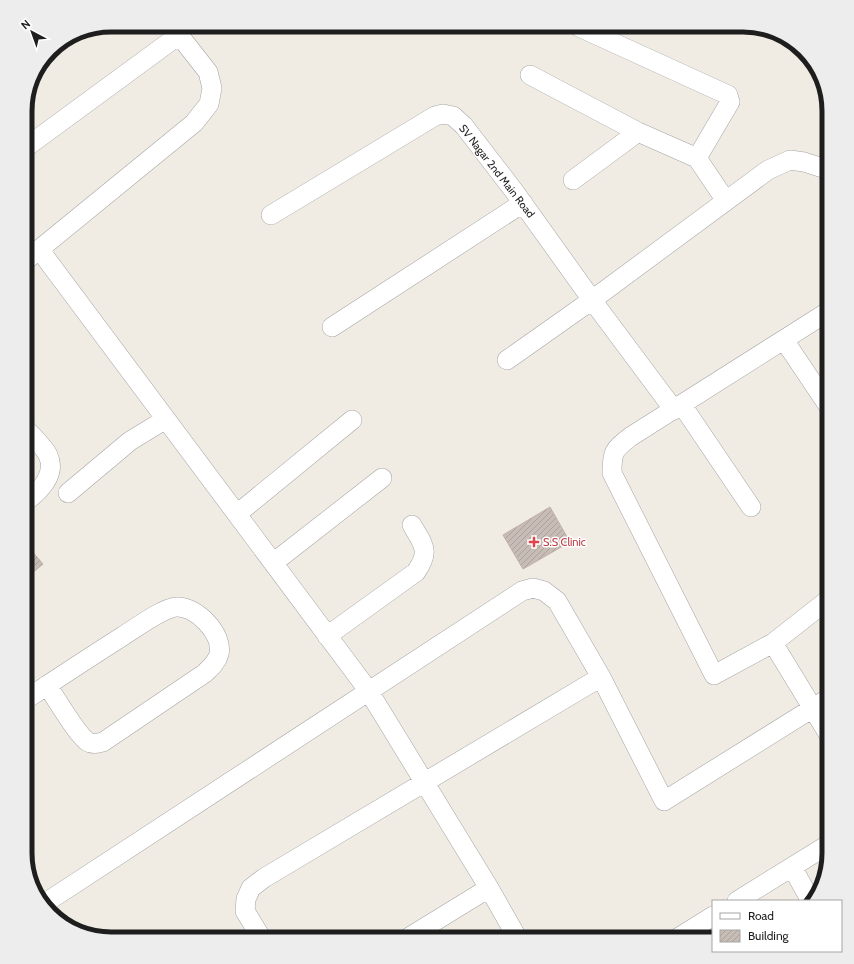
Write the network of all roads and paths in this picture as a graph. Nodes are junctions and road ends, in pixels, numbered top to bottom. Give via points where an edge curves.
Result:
1 (590, 32) edge
2 (530, 75) dead end
3 (638, 132) junction
4 (32, 143) edge
5 (696, 158) junction
6 (822, 169) edge
7 (573, 180) dead end
8 (726, 201) junction
9 (523, 204) junction
10 (271, 215) dead end
11 (32, 255) edge
12 (592, 300) junction
13 (822, 316) edge
14 (332, 327) dead end
15 (784, 340) junction
16 (507, 360) dead end
17 (822, 396) edge
18 (678, 408) junction
19 (166, 419) junction
20 (352, 420) dead end
21 (32, 436) edge
22 (382, 478) dead end
23 (68, 493) dead end
24 (32, 497) edge
25 (751, 507) dead end
26 (237, 514) junction
27 (412, 525) dead end
28 (274, 564) junction
29 (822, 604) edge
30 (327, 636) junction
31 (773, 643) junction
32 (601, 677) junction
33 (47, 686) junction
34 (368, 690) junction
35 (32, 696) edge
36 (822, 703) edge
37 (813, 709) junction
38 (822, 724) edge
39 (424, 782) junction
40 (822, 848) edge
41 (792, 867) junction
42 (489, 888) junction
43 (809, 897) edge
44 (739, 900) edge
45 (48, 901) edge
46 (712, 917) edge
47 (258, 932) edge
48 (417, 932) edge
49 (514, 932) edge
50 (687, 932) edge

1 - 5 street via 728,95 730,102
2 - 3 street
3 - 5 street
3 - 7 street
4 - 11 street via 179,35 208,72 212,88 208,104 194,123
5 - 8 street
6 - 8 street via 790,160 768,170
8 - 12 street
9 - 10 street, SV Nagar 2nd Main Road via 464,126 453,116 443,114 435,116
9 - 12 street, SV Nagar 2nd Main Road
9 - 14 street
11 - 19 street
12 - 16 street
12 - 18 street, SV Nagar 2nd Main Road
13 - 15 street
15 - 17 street
15 - 18 street
18 - 25 street, SV Nagar 2nd Main Road
18 - 31 street via 617,447 612,460 612,473 714,675
19 - 23 street via 130,441
19 - 26 street
20 - 26 street
21 - 24 street via 47,454 51,466 47,480
22 - 28 street
26 - 28 street
27 - 30 street via 426,550 423,562 416,572
28 - 30 street
29 - 31 street
30 - 34 street
31 - 37 street
32 - 34 street via 557,601 544,591 533,588 522,591
32 - 37 street via 664,802
32 - 39 street
33 - 33 street via 153,616 176,607 190,609 202,618 215,632 219,642 220,652 216,662 205,673 103,742 96,744 88,742 80,734
33 - 35 street
34 - 39 street
34 - 45 street
36 - 37 street
37 - 38 street
39 - 42 street
39 - 47 street via 251,888 245,910
40 - 41 street
41 - 43 street
41 - 44 street
42 - 48 street
42 - 49 street
46 - 50 street

